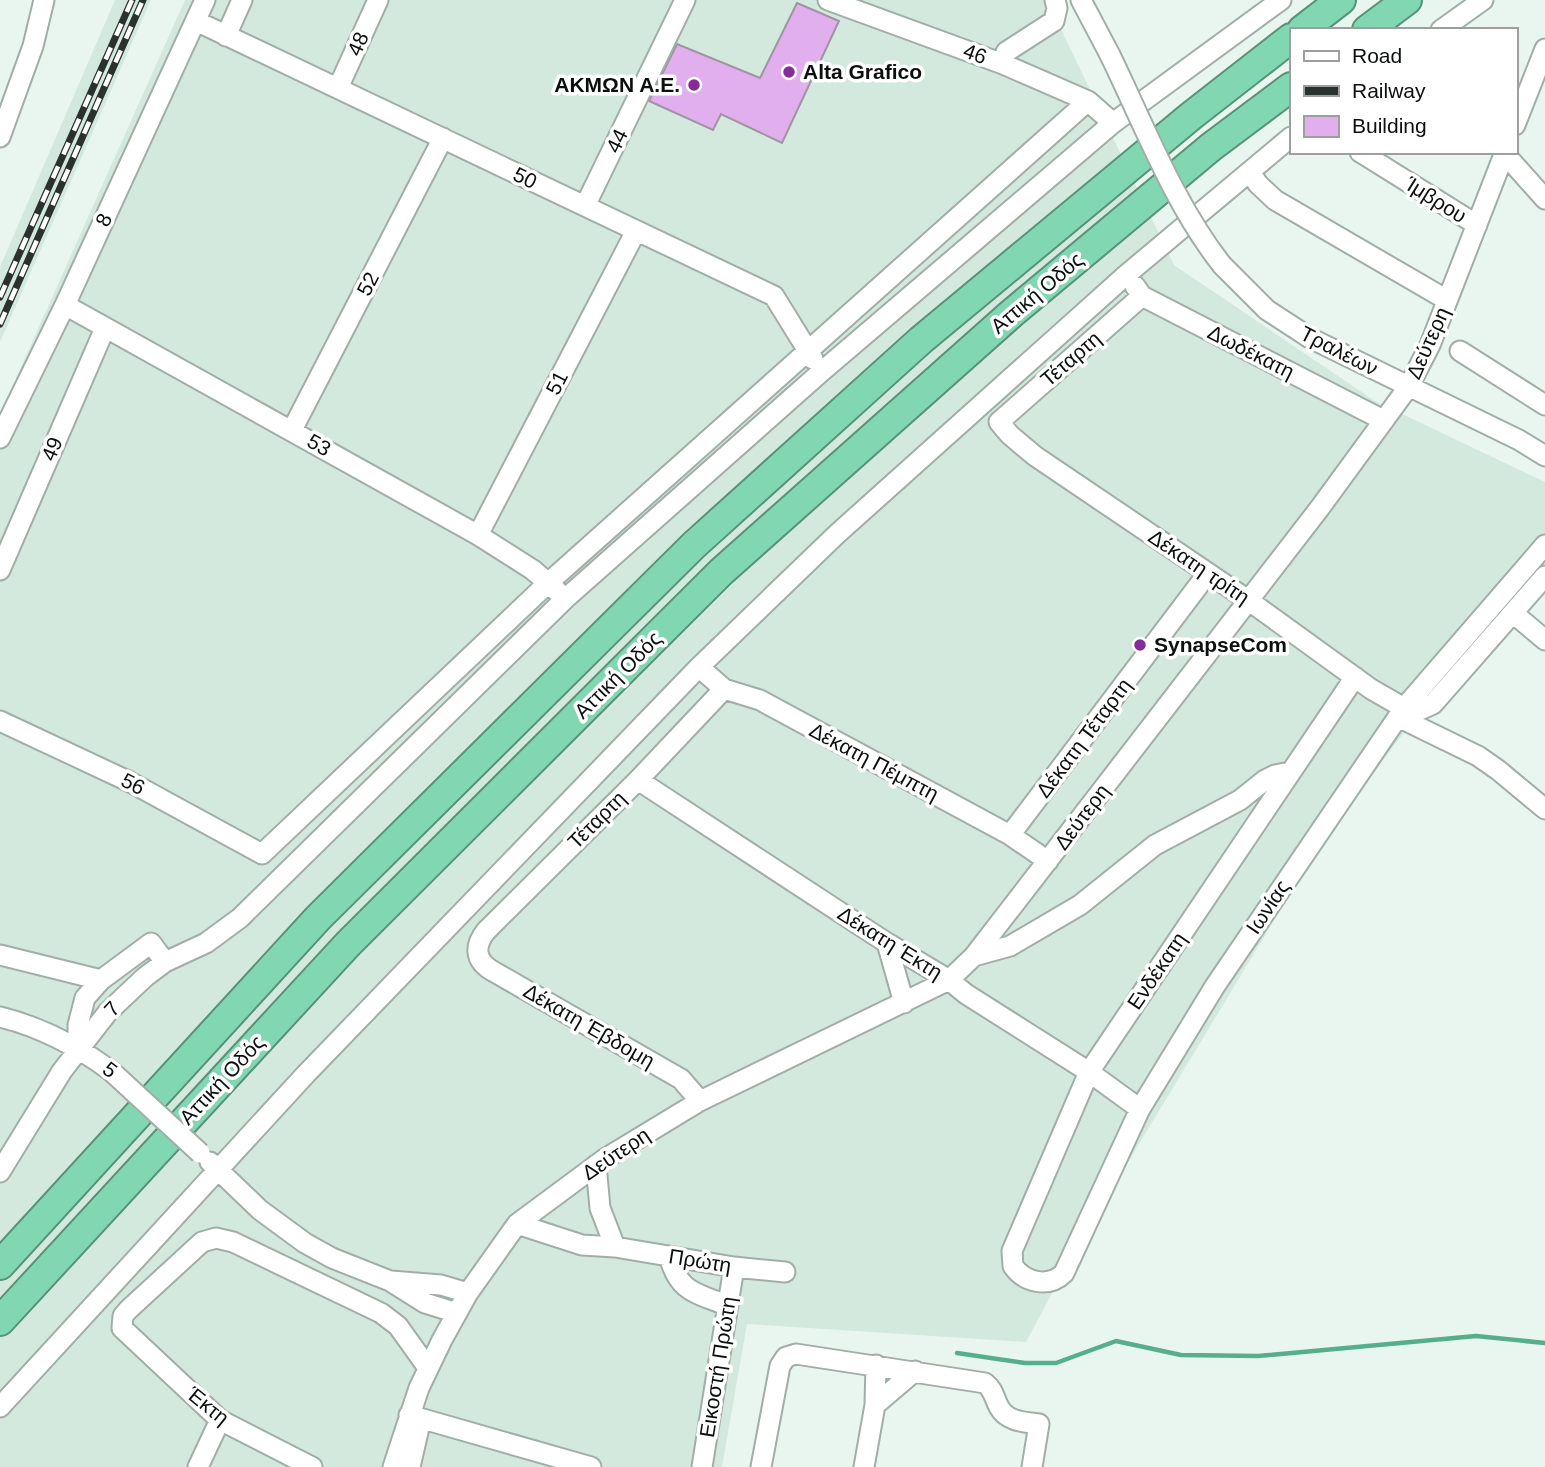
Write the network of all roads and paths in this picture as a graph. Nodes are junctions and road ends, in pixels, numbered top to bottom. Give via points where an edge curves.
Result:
1 (44, 0) edge
2 (205, 0) edge
3 (243, 0) edge
4 (378, 0) edge
5 (685, 0) edge
6 (828, 0) edge
7 (1055, 0) edge
8 (1081, 0) edge
9 (1281, 0) edge
10 (1341, 0) edge
11 (1407, 0) edge
12 (1483, 0) edge
13 (196, 21) junction
14 (1305, 28) edge
15 (1370, 28) edge
16 (1444, 28) edge
17 (226, 36) junction
18 (1290, 39) edge
19 (1545, 49) edge
20 (1003, 64) junction
21 (1290, 87) edge
22 (338, 88) junction
23 (1087, 101) junction
24 (1517, 120) edge
25 (1113, 123) junction
26 (0, 137) edge
27 (443, 138) junction
28 (1290, 138) edge
29 (1363, 154) edge
30 (1504, 154) edge
31 (1505, 154) edge
32 (1250, 172) junction
33 (1545, 199) edge
34 (585, 206) junction
35 (1477, 225) junction
36 (636, 231) junction
37 (1126, 275) junction
38 (1142, 296) junction
39 (1447, 300) junction
40 (65, 305) junction
41 (105, 328) junction
42 (808, 351) junction
43 (1460, 351) dead end
44 (820, 373) junction
45 (1409, 386) junction
46 (1545, 405) edge
47 (1383, 421) junction
48 (999, 422) joint
49 (292, 430) junction
50 (0, 438) edge
51 (1545, 456) edge
52 (478, 535) junction
53 (1545, 545) edge
54 (0, 570) edge
55 (1208, 573) junction
56 (1545, 576) edge
57 (548, 583) junction
58 (565, 599) junction
59 (1248, 600) junction
60 (1513, 613) junction
61 (1545, 640) edge
62 (699, 667) junction
63 (1355, 677) junction
64 (724, 689) junction
65 (1401, 713) junction
66 (0, 721) edge
67 (1290, 772) junction
68 (638, 780) junction
69 (1545, 809) edge
70 (1010, 835) junction
71 (262, 854) junction
72 (1048, 861) junction
73 (270, 890) junction
74 (887, 943) junction
75 (478, 954) joint
76 (0, 955) edge
77 (974, 956) junction
78 (165, 962) junction
79 (101, 979) junction
80 (948, 980) junction
81 (904, 1003) junction
82 (0, 1017) edge
83 (78, 1048) junction
84 (1089, 1072) junction
85 (700, 1101) junction
86 (1140, 1109) junction
87 (8, 1140) edge
88 (596, 1165) junction
89 (218, 1170) junction
90 (0, 1172) edge
91 (517, 1224) junction
92 (615, 1247) junction
93 (669, 1256) junction
94 (0, 1265) edge
95 (734, 1267) junction
96 (785, 1272) dead end
97 (1031, 1280) joint
98 (390, 1281) junction
99 (468, 1293) junction
100 (727, 1306) junction
101 (457, 1313) junction
102 (0, 1321) edge
103 (876, 1365) junction
104 (428, 1368) junction
105 (915, 1371) junction
106 (875, 1405) junction
107 (0, 1407) edge
108 (415, 1417) junction
109 (220, 1420) junction
110 (198, 1467) edge
111 (312, 1467) edge
112 (393, 1467) edge
113 (410, 1467) edge
114 (591, 1467) edge
115 (702, 1467) edge
116 (761, 1467) edge
117 (864, 1467) edge
118 (1032, 1467) edge

1 - 26 street via 33,46
2 - 13 street, 8
3 - 17 street
4 - 22 street, 48
5 - 34 street, 44
6 - 20 street, 46
7 - 20 street via 1054,21 1006,52
8 - 45 street, Τραλέων, bridge via 1185,209 1222,265 1287,324
9 - 25 street, 7
10 - 14 highway
11 - 15 highway
12 - 16 street
13 - 17 street, 50
13 - 40 street, 8
17 - 22 street, 50
18 - 94 highway, Αττική Οδός via 921,340 694,545 318,918
19 - 24 street
20 - 23 street, 46
21 - 102 highway, Αττική Οδός via 1011,314 722,572 348,944
22 - 27 street, 50
23 - 25 street, 46
23 - 42 street
25 - 44 street, 7
27 - 34 street, 50
27 - 49 street, 52
28 - 32 street
29 - 35 street, Ίμβρου
30 - 35 street, Δεύτερη
31 - 33 street
32 - 37 street
32 - 39 street via 1275,200
34 - 36 street, 50
35 - 39 street, Δεύτερη
36 - 42 street, 50 via 774,296
36 - 52 street, 51
37 - 38 street, Δωδέκατη
37 - 62 street via 837,534
38 - 47 street, Δωδέκατη
38 - 48 street, Τέταρτη
39 - 45 street, Δεύτερη
40 - 41 street, 53
40 - 50 street, 8
41 - 49 street, 53
41 - 54 street, 49
42 - 44 street, 50
42 - 57 street
43 - 46 street
44 - 58 street, 7
45 - 47 street, Δεύτερη
45 - 51 street, Τραλέων
47 - 59 street, Δεύτερη
48 - 55 street, Δέκατη τρίτη via 1035,456
49 - 52 street, 53
52 - 57 street, 53
53 - 65 street, Ιωνίας
55 - 59 street, Δέκατη τρίτη
55 - 70 street, Δέκατη Τέταρτη
56 - 60 street
57 - 58 street, 53
57 - 71 street
58 - 73 street, 7
59 - 63 street, Δέκατη τρίτη
59 - 72 street, Δεύτερη
60 - 61 street
60 - 65 street via 1433,704
62 - 64 street, Δέκατη Πέμπτη
62 - 89 street
63 - 65 street, Δέκατη τρίτη
63 - 67 street, Ενδέκατη
64 - 68 street, Τέταρτη
64 - 70 street, Δέκατη Πέμπτη via 760,700
65 - 69 street, Δέκατη τρίτη via 1478,756
65 - 86 street, Ιωνίας via 1215,986
66 - 71 street, 56 via 130,782
67 - 77 street via 1265,780 1240,800 1155,845 1080,905 1010,946
67 - 84 street, Ενδέκατη
68 - 74 street, Δέκατη Έκτη
68 - 75 street, Τέταρτη via 486,931
70 - 72 street, Δέκατη Πέμπτη
71 - 73 street
72 - 77 street, Δεύτερη
73 - 78 street, 7 via 225,931
74 - 80 street, Δέκατη Έκτη
74 - 81 street
75 - 85 street, Δέκατη Έβδομη via 491,971 681,1079
76 - 79 street
77 - 80 street, Δεύτερη
78 - 79 street via 151,943
78 - 83 street, 7 via 127,994
79 - 83 street via 80,1010
80 - 81 street, Δεύτερη
80 - 84 street, Δέκατη Έκτη
81 - 85 street, Δεύτερη
82 - 83 street, 5
83 - 87 street, 7
83 - 89 street, 5, bridge via 140,1095
84 - 86 street, Δέκατη Έκτη
84 - 97 street, Ενδέκατη via 1012,1251 1013,1266
85 - 88 street, Δεύτερη
86 - 97 street, Ιωνίας via 1064,1273 1045,1283
87 - 90 street, 7
88 - 91 street, Δεύτερη
88 - 92 street via 600,1208
89 - 98 street via 260,1210 305,1243
89 - 107 street
91 - 92 street, Πρώτη via 582,1245
91 - 99 street, Δεύτερη
92 - 93 street, Πρώτη
93 - 95 street, Πρώτη
93 - 100 street via 680,1283
95 - 96 street, Πρώτη
95 - 100 street, Εικοστή Πρώτη
98 - 99 street via 441,1285
98 - 101 street via 425,1303
99 - 101 street, Δεύτερη
100 - 115 street, Εικοστή Πρώτη
101 - 104 street, Δεύτερη
103 - 105 street
103 - 106 street
103 - 116 street via 796,1354 786,1357 780,1366
104 - 108 street, Δεύτερη
104 - 109 street, Έκτη via 390,1319 233,1242 216,1238 202,1242 128,1310 122,1322 126,1333
105 - 106 street
105 - 118 street via 985,1383 1003,1413 1039,1424
106 - 117 street
108 - 112 street, Δεύτερη
108 - 113 street
108 - 114 street
109 - 110 street
109 - 111 street, Έκτη

